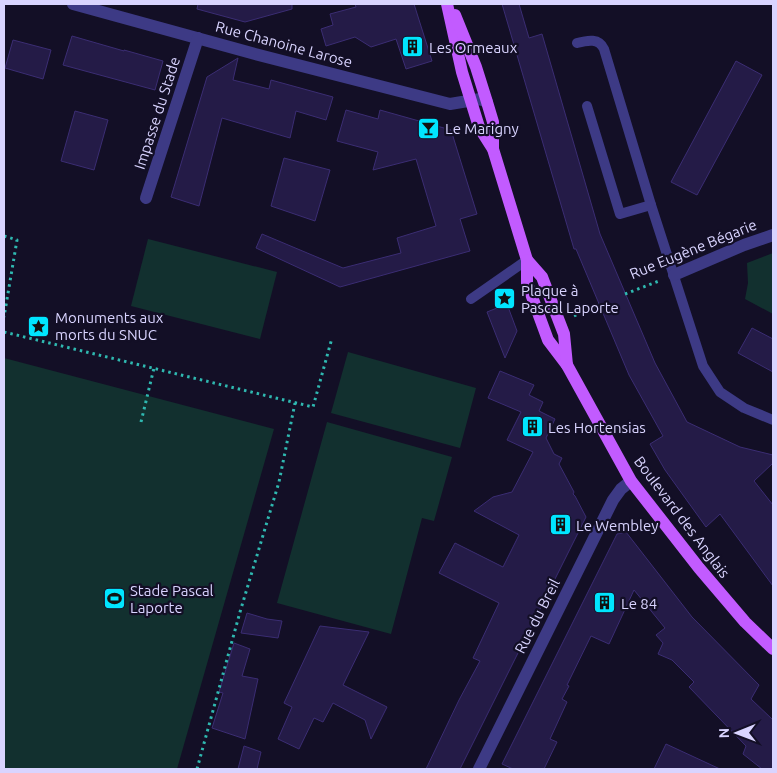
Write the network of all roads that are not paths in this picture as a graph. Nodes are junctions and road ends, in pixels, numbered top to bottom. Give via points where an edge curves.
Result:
1 (73, 4) edge
2 (449, 4) edge
3 (198, 38) junction
4 (578, 43) dead end
5 (470, 100) junction
6 (487, 102) junction
7 (587, 106) dead end
8 (493, 149) junction
9 (146, 198) dead end
10 (651, 205) junction
11 (773, 235) edge
12 (527, 260) junction
13 (674, 275) junction
14 (471, 298) dead end
15 (773, 420) edge
16 (631, 481) junction
17 (773, 649) edge
18 (479, 769) edge

1 - 3 street, Rue Chanoine Larose
2 - 5 main road, Boulevard des Anglais
2 - 6 main road, Boulevard des Anglais
3 - 5 street, Rue Chanoine Larose via 450,104
3 - 9 street, Impasse du Stade
4 - 10 lane via 593,40 602,44
5 - 6 street, Rue Chanoine Larose via 480,98
5 - 8 main road, Boulevard des Anglais via 479,127
6 - 8 main road, Boulevard des Anglais via 493,122
7 - 10 lane via 620,214
8 - 12 main road, Boulevard des Anglais
10 - 13 lane
11 - 13 street, Rue Eugène Bégarie
12 - 14 lane
12 - 16 main road, Boulevard des Anglais via 527,283 548,340 567,365
13 - 15 lane via 703,366 712,382 720,392 744,408
16 - 17 main road, Boulevard des Anglais via 745,622
16 - 18 street, Rue du Breil via 613,500

